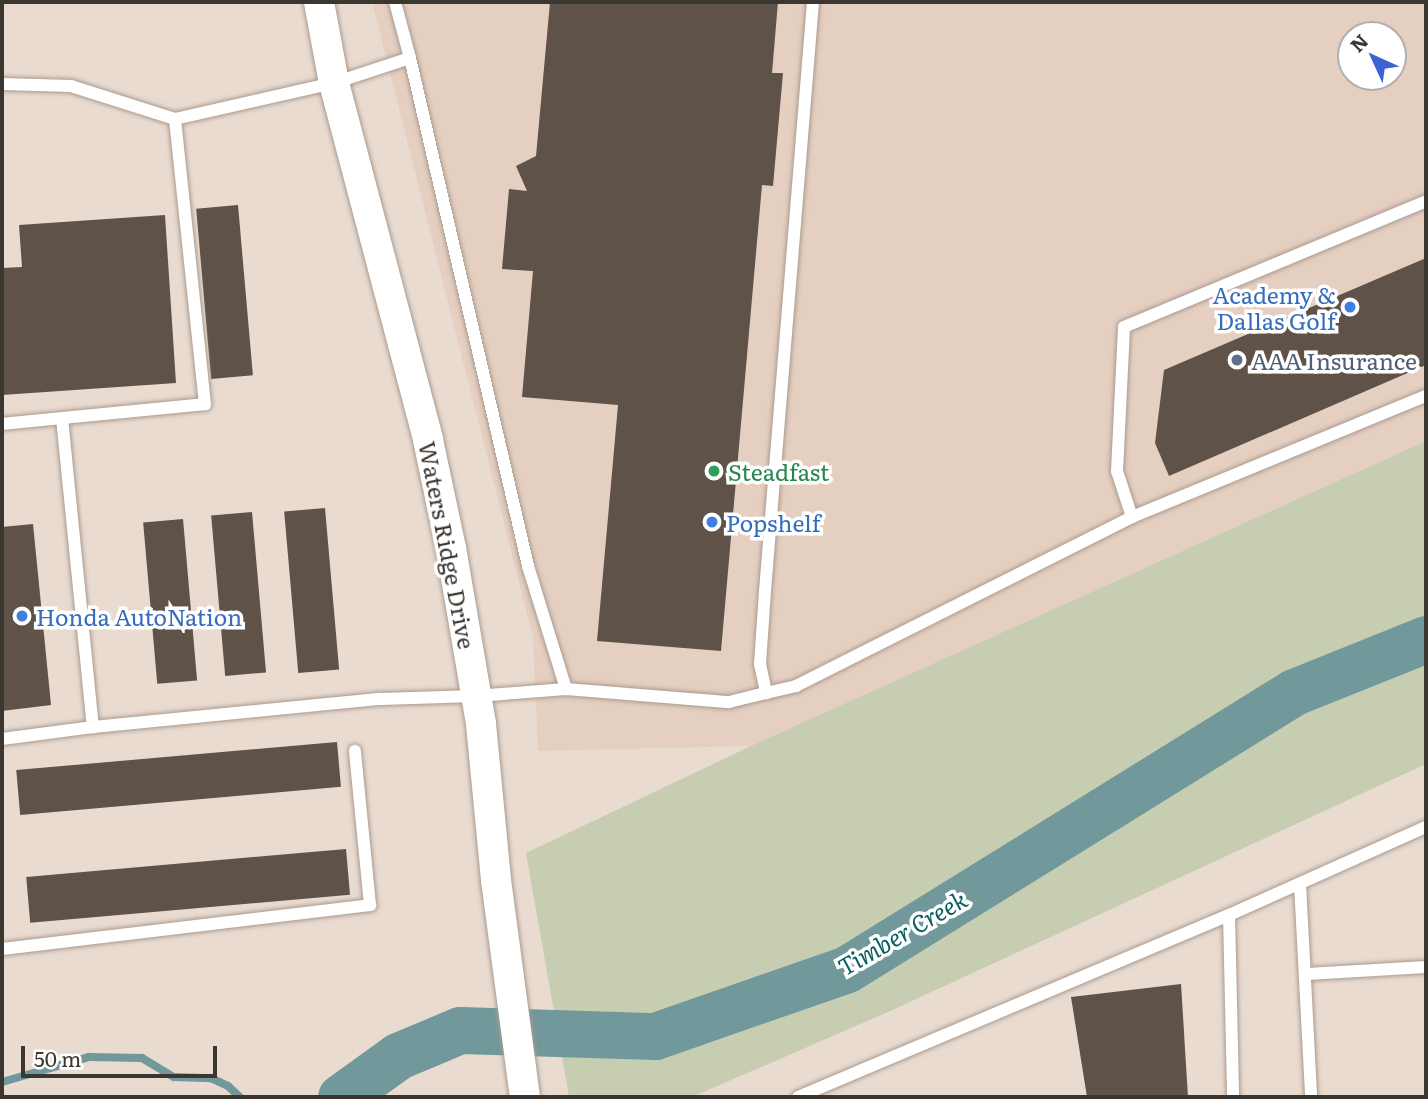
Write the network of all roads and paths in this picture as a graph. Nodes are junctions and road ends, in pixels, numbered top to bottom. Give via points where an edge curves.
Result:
1 (319, 2) edge
2 (396, 2) edge
3 (813, 2) edge
4 (410, 58) junction
5 (334, 83) junction
6 (2, 84) edge
7 (175, 119) junction
8 (1426, 201) edge
9 (1426, 396) edge
10 (61, 418) junction
11 (2, 424) edge
12 (1132, 517) junction
13 (566, 689) junction
14 (766, 693) junction
15 (476, 696) junction
16 (93, 727) junction
17 (2, 738) edge
18 (355, 751) dead end
19 (1426, 827) edge
20 (1300, 884) junction
21 (1229, 915) junction
22 (2, 949) edge
23 (1426, 967) edge
24 (1307, 974) junction
25 (525, 1097) edge
26 (798, 1097) edge
27 (1233, 1097) edge
28 (1311, 1097) edge

1 - 5 street, Waters Ridge Drive
2 - 4 lane
3 - 14 lane via 760,664
4 - 5 lane
4 - 13 lane via 527,566
5 - 7 lane
5 - 15 street, Waters Ridge Drive via 429,440
6 - 7 lane via 71,86
7 - 10 lane via 205,404
8 - 12 lane via 1125,327 1117,471
9 - 12 lane
10 - 11 lane
10 - 16 lane
12 - 14 lane via 796,686
13 - 14 lane via 729,702
13 - 15 lane
15 - 16 lane via 381,699
15 - 25 street, Waters Ridge Drive
16 - 17 lane
18 - 22 lane via 370,905
19 - 20 lane
20 - 21 lane
20 - 24 lane
21 - 26 lane
21 - 27 lane
23 - 24 lane
24 - 28 lane

